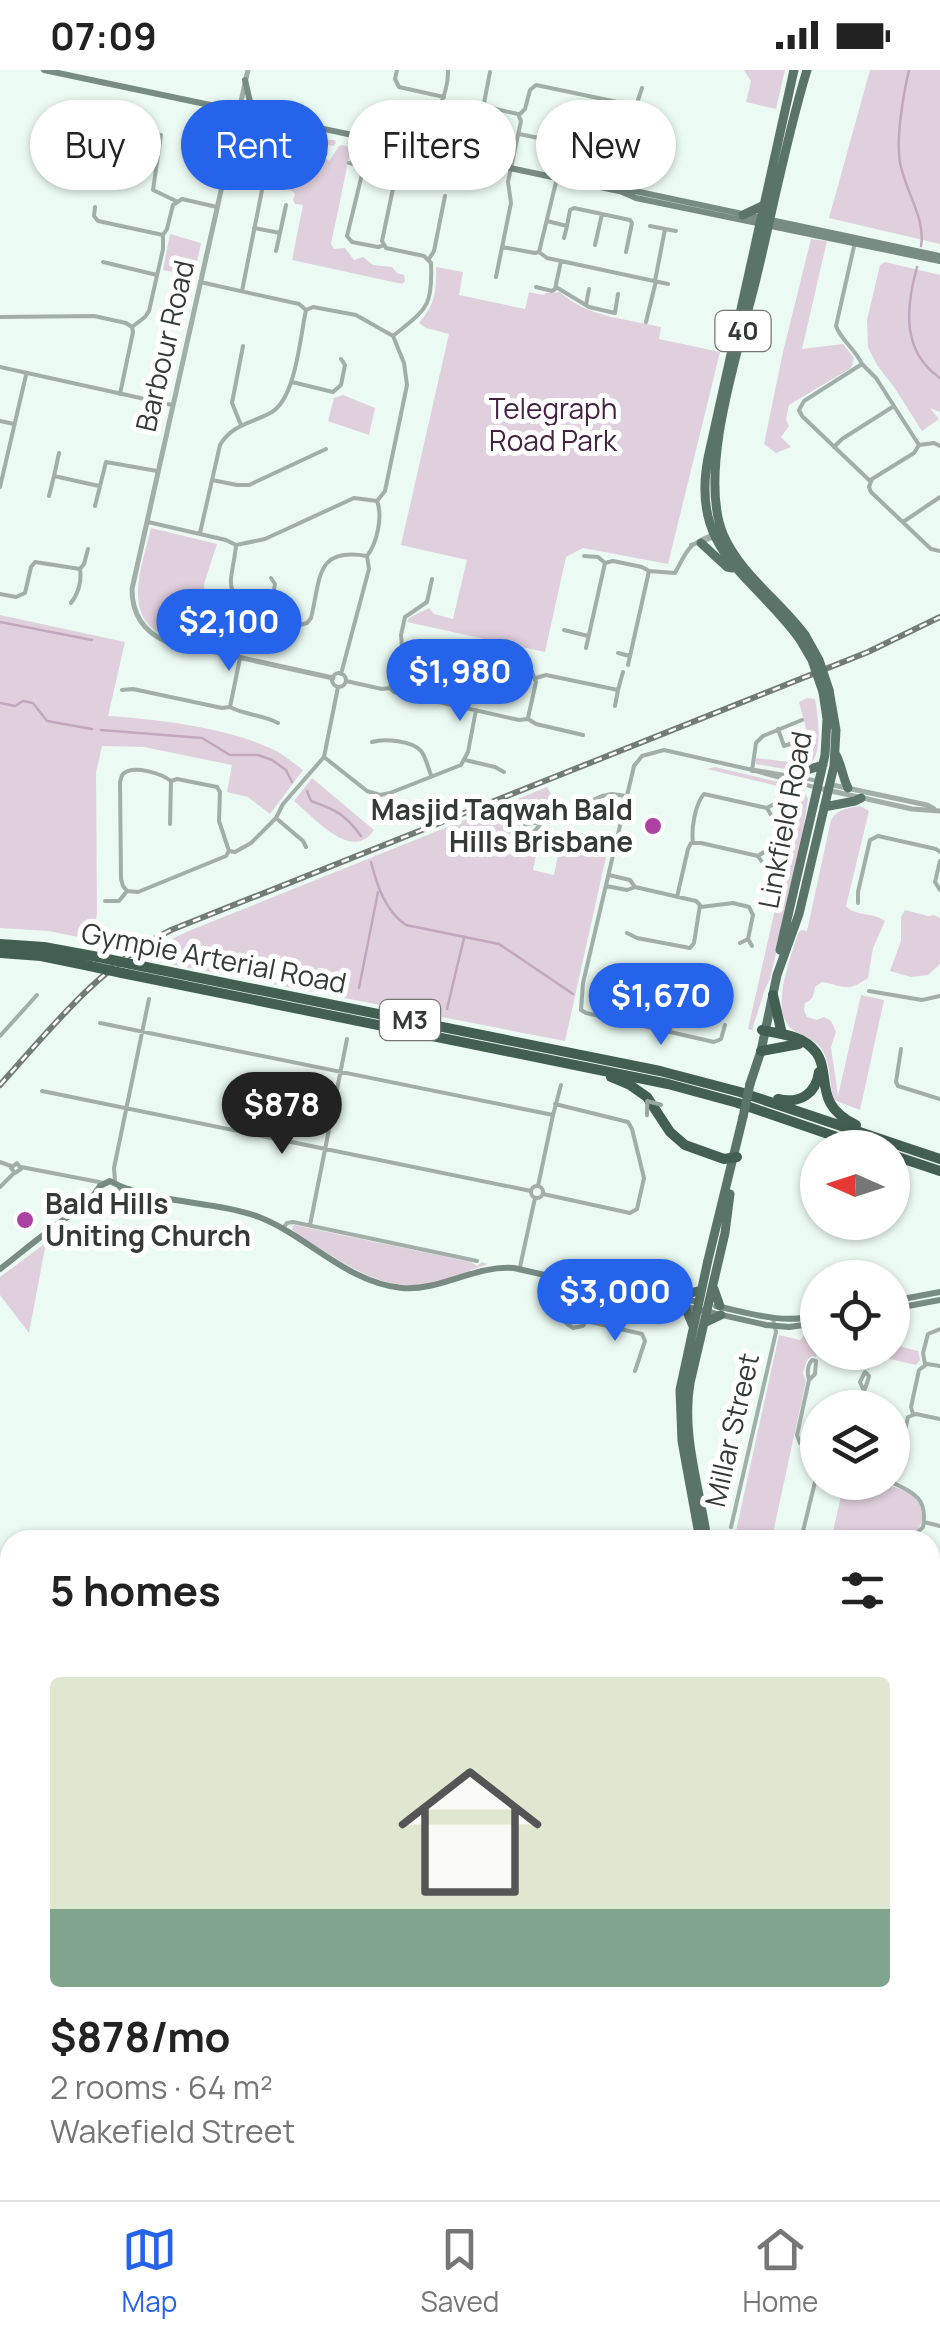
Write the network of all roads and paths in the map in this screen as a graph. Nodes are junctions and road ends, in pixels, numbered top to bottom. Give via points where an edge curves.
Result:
1 (44, 70) edge
2 (248, 70) edge
3 (396, 70) edge
4 (448, 70) edge
5 (794, 70) edge
6 (807, 70) edge
7 (490, 72) edge
8 (245, 80) junction
9 (642, 88) dead end
10 (444, 97) junction
11 (183, 100) edge
12 (241, 100) edge
13 (250, 100) edge
14 (443, 100) edge
15 (483, 100) edge
16 (606, 100) edge
17 (638, 100) edge
18 (516, 114) edge
19 (519, 115) junction
20 (519, 134) junction
21 (536, 137) edge
22 (516, 147) edge
23 (258, 168) joint
24 (153, 190) edge
25 (221, 190) edge
26 (263, 190) edge
27 (358, 190) edge
28 (391, 190) edge
29 (508, 190) edge
30 (554, 190) edge
31 (614, 190) edge
32 (619, 191) junction
33 (445, 196) dead end
34 (176, 201) junction
35 (286, 205) dead end
36 (764, 205) junction
37 (217, 207) junction
38 (95, 208) dead end
39 (602, 214) junction
40 (743, 214) junction
41 (548, 221) junction
42 (765, 222) junction
43 (567, 226) junction
44 (650, 226) dead end
45 (254, 228) junction
46 (665, 229) junction
47 (676, 231) dead end
48 (280, 233) junction
49 (163, 235) junction
50 (564, 238) dead end
51 (855, 240) junction
52 (383, 245) junction
53 (595, 245) dead end
54 (502, 247) junction
55 (276, 251) dead end
56 (539, 252) junction
57 (626, 252) dead end
58 (429, 259) junction
59 (940, 259) edge
60 (562, 261) junction
61 (103, 262) dead end
62 (487, 266) dead end
63 (498, 269) junction
64 (157, 275) junction
65 (496, 277) dead end
66 (656, 281) junction
67 (200, 282) junction
68 (668, 284) dead end
69 (556, 287) junction
70 (536, 288) dead end
71 (589, 289) dead end
72 (242, 292) junction
73 (618, 294) dead end
74 (586, 304) junction
75 (306, 310) junction
76 (0, 318) edge
77 (646, 322) dead end
78 (132, 327) junction
79 (393, 336) junction
80 (243, 346) dead end
81 (341, 359) dead end
82 (862, 364) junction
83 (0, 367) edge
84 (26, 373) junction
85 (292, 382) junction
86 (120, 394) junction
87 (172, 405) junction
88 (894, 406) junction
89 (0, 420) edge
90 (14, 424) junction
91 (241, 425) junction
92 (919, 445) junction
93 (834, 446) junction
94 (940, 446) edge
95 (326, 449) dead end
96 (59, 453) dead end
97 (157, 471) junction
98 (54, 476) junction
99 (212, 480) junction
100 (870, 481) junction
101 (100, 486) junction
102 (0, 487) edge
103 (49, 496) dead end
104 (940, 497) edge
105 (378, 502) junction
106 (95, 506) dead end
107 (148, 522) junction
108 (903, 522) junction
109 (200, 533) junction
110 (719, 533) junction
111 (696, 544) junction
112 (236, 546) junction
113 (88, 549) dead end
114 (940, 551) edge
115 (367, 556) junction
116 (584, 556) dead end
117 (605, 562) junction
118 (734, 568) junction
119 (80, 569) junction
120 (648, 571) junction
121 (432, 579) dead end
122 (282, 580) dead end
123 (0, 594) edge
124 (72, 603) dead end
125 (269, 618) junction
126 (564, 630) dead end
127 (588, 636) junction
128 (802, 636) junction
129 (402, 646) junction
130 (586, 648) dead end
131 (618, 653) dead end
132 (630, 656) junction
133 (240, 658) junction
134 (628, 666) dead end
135 (623, 672) dead end
136 (341, 674) junction
137 (333, 678) junction
138 (536, 678) junction
139 (346, 681) junction
140 (338, 687) junction
141 (390, 688) junction
142 (122, 690) dead end
143 (618, 690) junction
144 (826, 691) junction
145 (615, 706) dead end
146 (230, 708) junction
147 (476, 710) junction
148 (528, 719) junction
149 (802, 720) dead end
150 (278, 723) dead end
151 (778, 729) junction
152 (583, 735) dead end
153 (806, 740) dead end
154 (372, 742) dead end
155 (836, 753) junction
156 (324, 757) junction
157 (465, 760) junction
158 (823, 765) junction
159 (751, 769) junction
160 (504, 772) dead end
161 (431, 775) junction
162 (791, 775) junction
163 (171, 781) junction
164 (824, 786) junction
165 (848, 788) junction
166 (626, 796) junction
167 (861, 798) junction
168 (774, 804) dead end
169 (824, 807) junction
170 (768, 808) junction
171 (938, 811) edge
172 (771, 814) dead end
173 (276, 818) junction
174 (542, 822) dead end
175 (170, 824) dead end
176 (694, 843) junction
177 (306, 847) dead end
178 (230, 852) junction
179 (940, 852) edge
180 (761, 856) dead end
181 (940, 861) edge
182 (609, 875) junction
183 (606, 886) junction
184 (635, 887) junction
185 (940, 890) edge
186 (127, 891) junction
187 (677, 896) junction
188 (105, 901) dead end
189 (858, 902) dead end
190 (701, 907) junction
191 (628, 932) dead end
192 (748, 939) junction
193 (0, 942) edge
194 (740, 943) dead end
195 (752, 946) dead end
196 (0, 953) edge
197 (94, 961) junction
198 (868, 991) dead end
199 (36, 995) dead end
200 (773, 995) junction
201 (940, 996) edge
202 (148, 999) dead end
203 (100, 1022) dead end
204 (724, 1025) dead end
205 (142, 1032) junction
206 (763, 1032) junction
207 (782, 1034) junction
208 (0, 1036) edge
209 (347, 1040) dead end
210 (799, 1044) junction
211 (902, 1048) dead end
212 (761, 1051) junction
213 (595, 1069) junction
214 (342, 1072) junction
215 (750, 1084) junction
216 (562, 1085) dead end
217 (42, 1090) dead end
218 (758, 1098) junction
219 (940, 1099) edge
220 (555, 1104) junction
221 (126, 1108) junction
222 (552, 1115) junction
223 (815, 1130) edge
224 (853, 1130) edge
225 (870, 1130) edge
226 (326, 1149) junction
227 (910, 1149) edge
228 (731, 1158) junction
229 (940, 1159) edge
230 (910, 1161) edge
231 (0, 1162) edge
232 (11, 1166) junction
233 (21, 1167) junction
234 (940, 1172) edge
235 (14, 1173) junction
236 (728, 1174) joint
237 (0, 1186) edge
238 (538, 1186) junction
239 (107, 1187) junction
240 (531, 1190) junction
241 (543, 1194) junction
242 (535, 1198) junction
243 (310, 1225) junction
244 (282, 1230) junction
245 (476, 1261) dead end
246 (0, 1269) edge
247 (520, 1269) junction
248 (590, 1284) junction
249 (702, 1290) junction
250 (940, 1296) edge
251 (675, 1298) junction
252 (910, 1299) edge
253 (910, 1304) edge
254 (685, 1308) junction
255 (588, 1309) junction
256 (706, 1312) junction
257 (800, 1320) edge
258 (586, 1321) junction
259 (774, 1323) junction
260 (766, 1325) junction
261 (800, 1326) edge
262 (940, 1330) edge
263 (773, 1342) junction
264 (925, 1364) junction
265 (940, 1366) edge
266 (635, 1371) dead end
267 (810, 1380) dead end
268 (808, 1390) edge
269 (913, 1414) junction
270 (910, 1416) edge
271 (940, 1419) edge
272 (910, 1493) edge
273 (811, 1500) edge
274 (924, 1522) junction
275 (731, 1526) dead end
276 (940, 1526) edge
277 (698, 1530) edge
278 (706, 1530) edge
279 (803, 1530) edge
280 (920, 1530) edge

1 - 11 main road
2 - 8 street, Barbour Road
3 - 10 street via 393,84
4 - 10 street
5 - 36 main road, 40
6 - 42 main road, 40
7 - 15 street
8 - 12 street, Barbour Road
8 - 13 main road
9 - 17 street
10 - 14 street
16 - 19 street via 536,85
18 - 19 street
19 - 20 street
20 - 21 street
20 - 22 street
23 - 23 street via 245,166 257,138 264,142
24 - 34 street
25 - 37 street, Barbour Road
26 - 45 street
27 - 52 street via 347,236
28 - 52 street
29 - 54 street
30 - 41 street
31 - 32 main road
32 - 40 main road
32 - 42 main road
33 - 58 street
34 - 37 street
34 - 49 street
35 - 48 street
36 - 40 main road
36 - 42 main road, 40
37 - 67 street, Barbour Road
38 - 49 street via 98,221
39 - 43 street via 572,208
39 - 53 street
39 - 57 street via 632,221
40 - 42 main road
41 - 43 street
41 - 56 street
42 - 51 main road
42 - 110 main road, 40 via 706,466 706,498
43 - 50 street
44 - 46 street
45 - 48 street
45 - 72 street
46 - 47 street
46 - 66 street
48 - 55 street
49 - 64 street
51 - 59 main road
51 - 82 street via 836,328
52 - 58 street
54 - 56 street
54 - 63 street
56 - 60 street
58 - 79 street via 426,308
60 - 66 street
60 - 69 street
61 - 64 street
62 - 63 street
63 - 65 street
64 - 78 street via 149,311
66 - 68 street
66 - 77 street
67 - 72 street
67 - 87 street, Barbour Road
69 - 70 street
69 - 74 street
71 - 74 street
72 - 75 street
73 - 74 street via 614,313
75 - 79 street via 356,316
75 - 85 street
76 - 78 street via 94,316
78 - 86 street
79 - 105 street via 407,385 386,491
80 - 91 street via 232,403
81 - 85 street via 348,364 334,392
82 - 88 street
82 - 93 street via 799,406
83 - 84 street
84 - 86 street
84 - 90 street
85 - 91 street via 273,411
86 - 87 street
87 - 97 street, Barbour Road
88 - 92 street
88 - 93 street
89 - 90 street
90 - 102 street
91 - 99 street via 220,444
92 - 94 street
92 - 100 street
93 - 100 street
95 - 99 street via 249,484
96 - 98 street
97 - 101 street via 106,462
97 - 107 street, Barbour Road
98 - 101 street
98 - 103 street
99 - 109 street
100 - 108 street via 870,491
101 - 106 street
104 - 108 street
105 - 112 street via 354,498 265,540
105 - 115 street
107 - 109 street
107 - 133 street, Barbour Road via 132,592 145,628 165,641
108 - 114 street
109 - 112 street
110 - 111 street
110 - 111 street
110 - 118 main road, Linkfield Road / 40
110 - 128 main road, Linkfield Road / 40
111 - 118 main road
111 - 120 street via 675,573
112 - 125 street via 232,590 250,612
113 - 119 street
115 - 125 street via 344,552 328,561 307,624
115 - 136 street
116 - 117 street
117 - 120 street
117 - 127 street
118 - 128 main road, Linkfield Road / 40
119 - 123 street via 34,562 25,593
119 - 124 street
120 - 132 street
121 - 129 street via 427,602 405,617
122 - 125 street via 273,581
126 - 127 street
127 - 130 street
128 - 144 main road, Linkfield Road / 40, bridge
129 - 138 street
129 - 141 street
131 - 132 street
132 - 134 street
133 - 137 street
133 - 146 street
135 - 143 street
136 - 137 street
136 - 139 street
137 - 140 street
138 - 143 street
138 - 148 street
139 - 140 street
139 - 141 street
140 - 156 street
141 - 147 street
142 - 146 street
143 - 145 street
144 - 155 main road, Linkfield Road / 40
144 - 158 main road, Linkfield Road / 40
146 - 150 street
147 - 148 street
147 - 157 street
148 - 152 street
149 - 151 street
151 - 153 street via 784,746
151 - 159 street via 756,743
154 - 161 street via 416,746
155 - 164 main road, Linkfield Road / 40
155 - 165 main road
156 - 161 street via 373,794
156 - 173 street
157 - 160 street
157 - 161 street
158 - 162 main road
158 - 164 main road, Linkfield Road / 40
159 - 162 street
159 - 164 street
159 - 166 street via 662,750 638,760
162 - 164 street
163 - 175 street
163 - 178 street via 217,786 218,821
163 - 186 street via 139,770 123,774 121,879
164 - 165 street
164 - 167 street
164 - 169 main road, Linkfield Road / 40
164 - 206 main road, Linkfield Road / 40
165 - 171 street
166 - 174 street via 602,796
166 - 182 street
167 - 169 main road
167 - 171 street
168 - 170 street
169 - 200 main road, Linkfield Road / 40
170 - 172 street
170 - 176 street via 704,794
173 - 177 street
173 - 178 street via 251,844
176 - 180 street
176 - 187 street
178 - 186 street
179 - 189 street via 873,837
181 - 185 street
182 - 183 street
182 - 184 street
183 - 184 street
183 - 204 street via 580,1010 711,1042 721,1038
184 - 187 street
186 - 188 street
187 - 190 street
190 - 191 street via 690,948
190 - 192 street via 749,906
192 - 194 street
192 - 195 street
193 - 197 highway, Gympie Arterial Road / M3
196 - 197 highway, Gympie Arterial Road / M3
197 - 213 highway, Gympie Arterial Road / M3, bridge
197 - 218 highway, Gympie Arterial Road / M3, bridge via 660,1071
198 - 201 street via 922,1000
199 - 208 street
200 - 206 main road, Linkfield Road / 40
200 - 207 highway
202 - 205 street
203 - 205 street
205 - 214 street
205 - 221 street
206 - 207 highway
206 - 210 highway
206 - 212 main road, Linkfield Road / 40
206 - 215 main road, Linkfield Road / 40
207 - 225 highway via 818,1055 833,1110
209 - 214 street
210 - 212 highway
210 - 218 highway via 818,1066 814,1088 797,1100
211 - 219 street via 898,1086
212 - 215 main road, Linkfield Road / 40
213 - 223 highway, Gympie Arterial Road / M3 via 702,1093
228 -> 213 highway via 685,1146 646,1097
214 - 222 street
214 - 226 street
215 - 228 main road, Linkfield Road / 40, bridge
216 - 220 street
217 - 221 street
218 - 224 highway, Gympie Arterial Road / M3
220 - 222 street
220 - 241 street via 628,1122 644,1182 630,1213
221 - 226 street
221 - 239 street
222 - 238 street
226 - 240 street
226 - 243 street
227 - 229 highway, Gympie Arterial Road / M3
228 - 236 highway
228 - 256 main road, Linkfield Road / 40 via 724,1238
230 - 234 highway
231 - 232 street
232 - 233 street
232 - 235 street
233 - 235 street
233 - 239 street
235 - 237 street
236 - 249 main road
238 - 240 street
238 - 241 street
239 - 244 main road via 248,1214
239 - 246 main road
240 - 242 street
241 - 242 street
242 - 247 street
243 - 244 street via 288,1222
243 - 245 street
244 - 247 main road via 359,1276 392,1287 422,1288 483,1270
247 - 248 main road
248 - 251 main road
248 - 254 main road
248 - 255 street
249 - 251 main road
249 - 256 main road
250 - 252 main road
250 - 253 main road
251 - 256 main road
254 - 256 main road
254 - 256 main road
255 - 258 street
255 - 258 street via 571,1306 565,1315 573,1328
256 - 259 main road
256 - 260 main road
256 - 277 main road via 681,1380 680,1418
256 - 278 main road via 687,1418
257 - 259 main road
258 - 266 street via 642,1334
259 - 260 main road
259 - 261 main road
259 - 263 street, Millar Street
260 - 263 street, Millar Street
262 - 264 street via 928,1334
263 - 275 street, Millar Street
264 - 265 street
264 - 269 street
267 - 268 street
269 - 270 street
269 - 271 street
272 - 274 street via 924,1509
273 - 279 street
274 - 276 street
274 - 280 street

